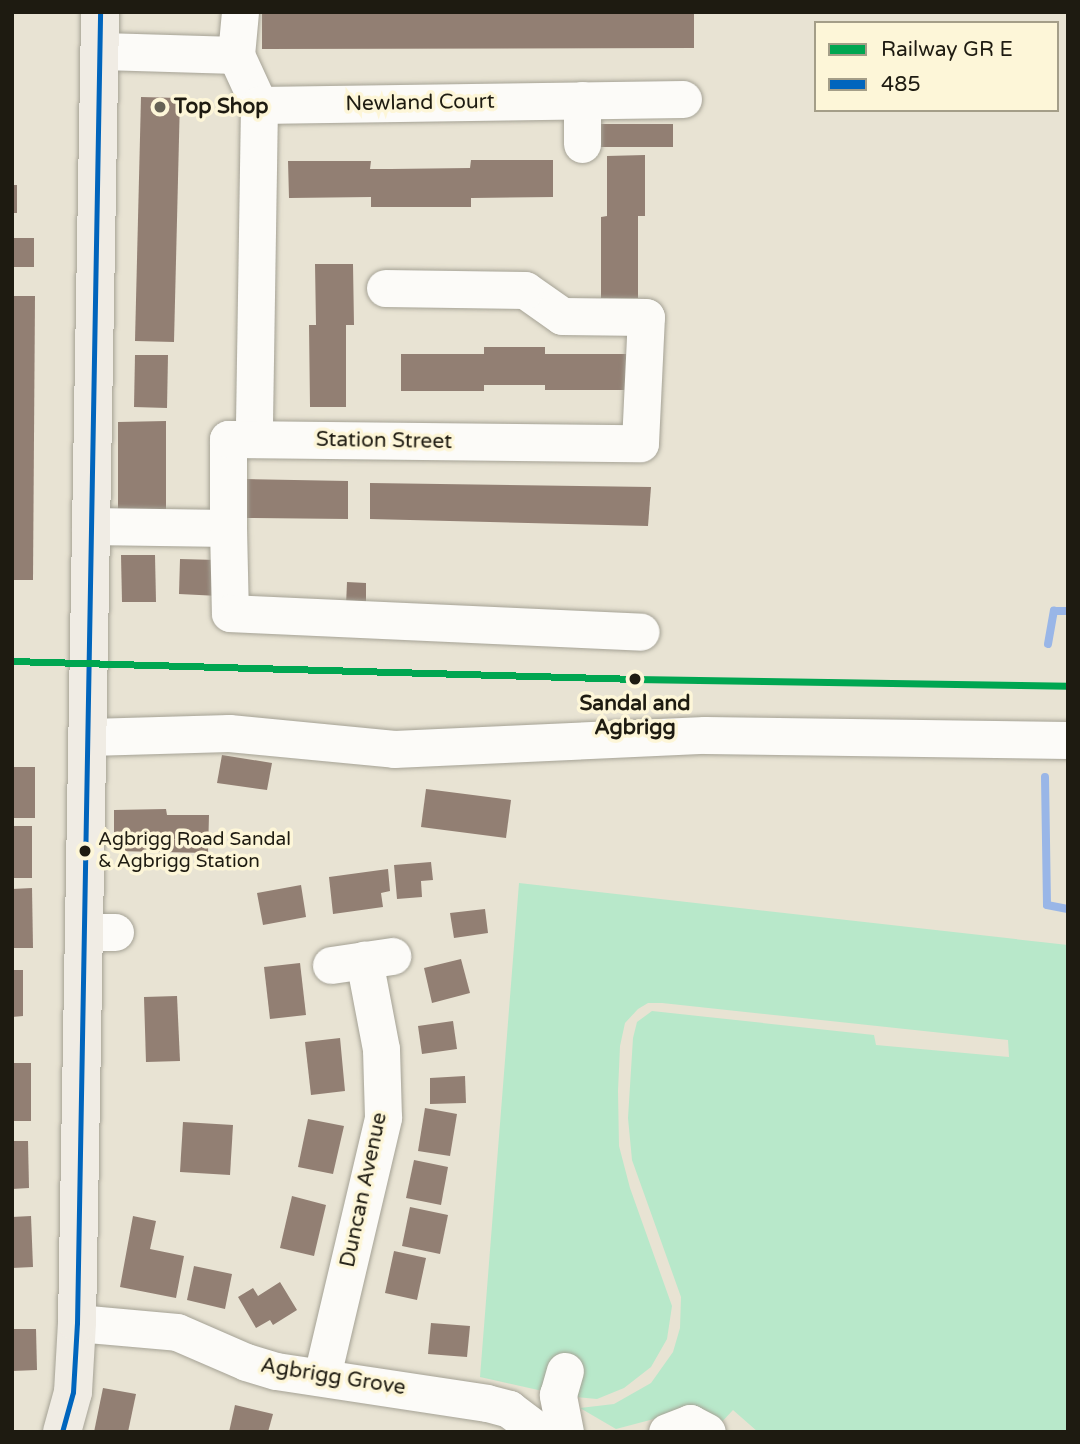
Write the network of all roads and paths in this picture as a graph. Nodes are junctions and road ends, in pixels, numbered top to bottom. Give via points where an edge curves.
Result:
1 (100, 12) edge
2 (240, 12) edge
3 (102, 51) junction
4 (236, 55) junction
5 (683, 99) dead end
6 (582, 100) junction
7 (259, 105) junction
8 (582, 144) dead end
9 (386, 288) dead end
10 (254, 439) junction
11 (90, 526) junction
12 (228, 527) junction
13 (640, 632) dead end
14 (89, 737) junction
15 (1068, 740) edge
16 (362, 960) dead end
17 (77, 1322) junction
18 (565, 1371) dead end
19 (322, 1376) junction
20 (494, 1414) edge
21 (62, 1432) edge
22 (540, 1432) edge
23 (565, 1432) edge
24 (667, 1432) edge
25 (707, 1432) edge

1 - 3 main road
2 - 4 street
3 - 4 street
3 - 11 main road
4 - 7 street
5 - 6 street, Newland Court
6 - 7 street, Newland Court
6 - 8 street
7 - 10 street
9 - 10 street, Station Street via 525,290 562,316 646,317 640,443
10 - 12 street, Station Street via 229,439
11 - 12 street
11 - 14 main road
12 - 13 street via 230,612
14 - 15 street via 229,733 394,749 705,735
14 - 17 main road via 100,932
16 - 19 street, Duncan Avenue via 381,1049 383,1117
17 - 19 street, Agbrigg Grove via 177,1332 246,1362
17 - 21 main road via 73,1392
18 - 23 street via 558,1395
19 - 20 street, Agbrigg Grove
20 - 22 street
24 - 25 street via 690,1423

